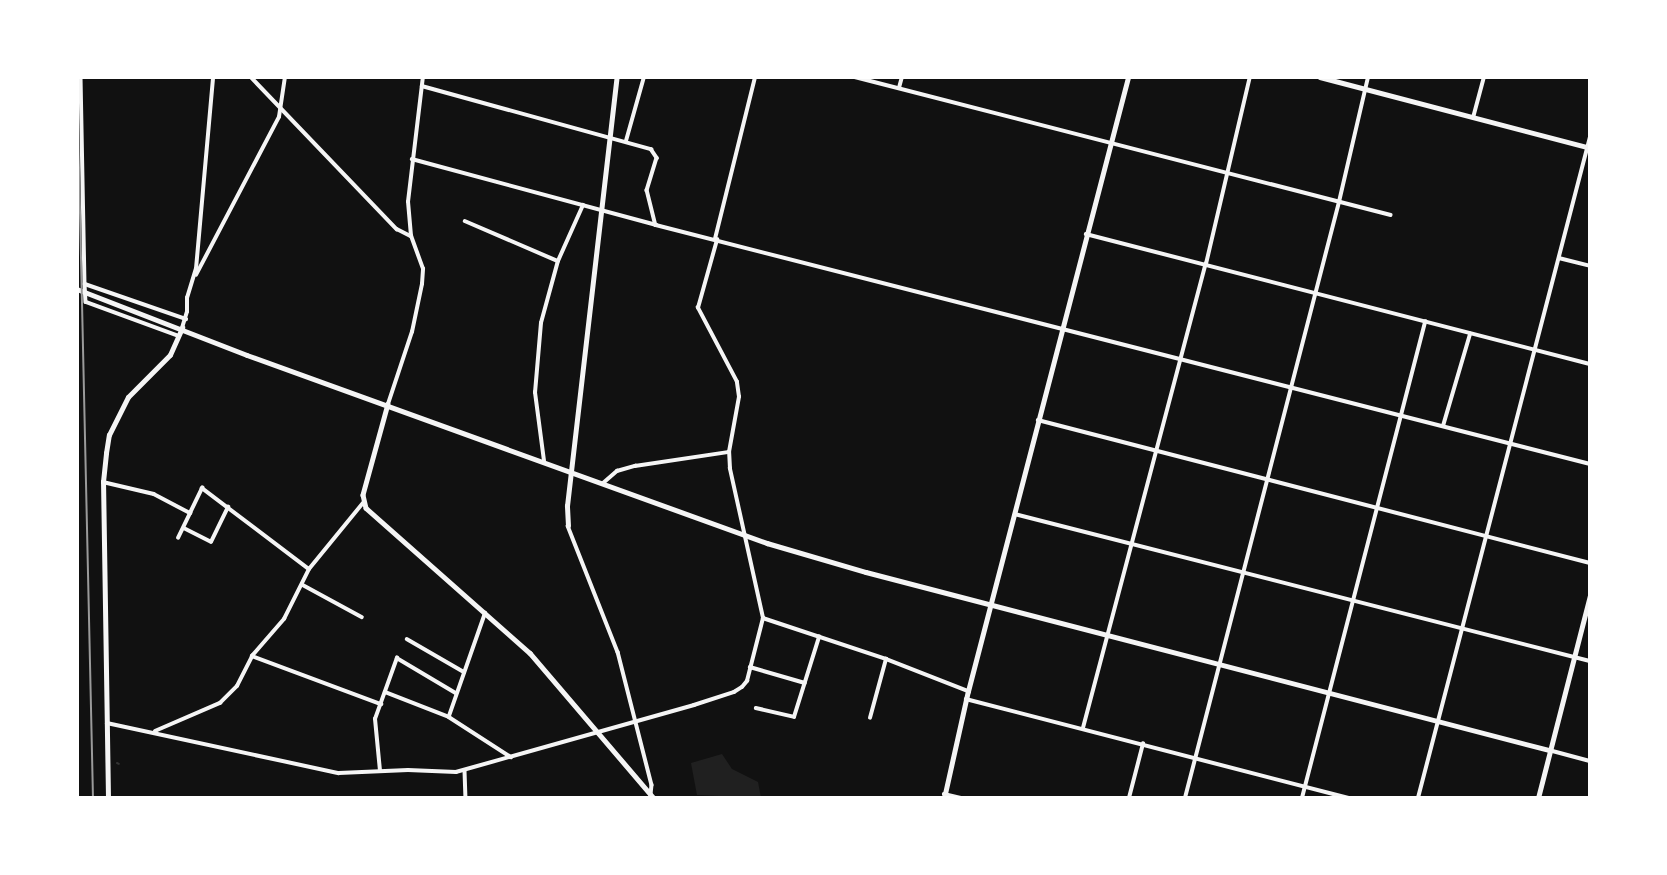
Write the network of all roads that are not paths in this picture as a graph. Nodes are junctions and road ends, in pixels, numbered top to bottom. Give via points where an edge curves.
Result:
1 (81, 77) edge
2 (214, 77) edge
3 (251, 77) edge
4 (285, 77) edge
5 (423, 77) edge
6 (617, 77) edge
7 (644, 77) edge
8 (755, 77) edge
9 (855, 77) edge
10 (902, 77) edge
11 (1128, 77) edge
12 (1250, 77) edge
13 (1320, 77) edge
14 (1368, 77) edge
15 (1484, 77) edge
16 (422, 86) junction
17 (899, 88) junction
18 (1365, 89) junction
19 (282, 109) junction
20 (1473, 118) junction
21 (610, 137) junction
22 (1590, 137) edge
23 (626, 141) junction
24 (1110, 141) junction
25 (1589, 148) edge
26 (412, 159) junction
27 (1228, 172) junction
28 (1339, 202) junction
29 (583, 205) junction
30 (601, 211) junction
31 (1391, 215) dead end
32 (465, 221) dead end
33 (656, 225) junction
34 (1087, 234) junction
35 (411, 236) junction
36 (716, 240) junction
37 (1559, 258) junction
38 (558, 261) junction
39 (1206, 264) junction
40 (1590, 266) edge
41 (195, 277) junction
42 (85, 285) junction
43 (77, 289) edge
44 (1316, 293) junction
45 (186, 319) junction
46 (1425, 321) junction
47 (183, 328) junction
48 (1062, 328) junction
49 (1470, 333) junction
50 (179, 336) junction
51 (1535, 349) junction
52 (1181, 358) junction
53 (1590, 364) edge
54 (1291, 387) junction
55 (388, 404) junction
56 (1401, 415) junction
57 (1038, 420) junction
58 (1443, 426) junction
59 (1511, 443) junction
60 (1156, 450) junction
61 (729, 452) junction
62 (544, 461) junction
63 (1590, 464) edge
64 (572, 472) junction
65 (1267, 478) junction
66 (103, 482) junction
67 (602, 484) junction
68 (363, 503) junction
69 (228, 507) junction
70 (1377, 507) junction
71 (190, 513) junction
72 (1014, 514) junction
73 (568, 526) joint
74 (184, 528) junction
75 (1487, 534) junction
76 (747, 536) junction
77 (178, 538) dead end
78 (1131, 543) junction
79 (1590, 563) edge
80 (309, 569) junction
81 (1243, 572) junction
82 (302, 585) junction
83 (1590, 596) edge
84 (1354, 600) junction
85 (991, 604) junction
86 (485, 613) junction
87 (362, 617) dead end
88 (763, 618) junction
89 (1462, 628) junction
90 (1108, 634) junction
91 (819, 637) junction
92 (407, 639) dead end
93 (252, 656) junction
94 (1574, 657) junction
95 (886, 659) junction
96 (1590, 661) edge
97 (1218, 663) junction
98 (750, 667) junction
99 (464, 672) junction
100 (804, 683) junction
101 (968, 691) junction
102 (385, 692) junction
103 (456, 693) junction
104 (1329, 693) junction
105 (967, 699) junction
106 (381, 705) junction
107 (756, 708) dead end
108 (449, 717) junction
109 (870, 718) dead end
110 (636, 719) junction
111 (1438, 722) junction
112 (107, 723) junction
113 (1083, 729) junction
114 (597, 730) junction
115 (153, 732) junction
116 (1143, 744) junction
117 (1549, 750) junction
118 (511, 757) junction
119 (1195, 757) junction
120 (1590, 761) edge
121 (380, 771) junction
122 (465, 771) junction
123 (1305, 787) junction
124 (944, 796) edge
125 (653, 797) edge
126 (1340, 797) edge
127 (108, 798) edge
128 (466, 798) edge
129 (961, 798) edge
130 (1129, 798) edge
131 (1185, 798) edge
132 (1302, 798) edge
133 (1349, 798) edge
134 (1418, 798) edge
135 (1538, 798) edge

1 - 42 street
2 - 41 street
3 - 19 street
4 - 19 street
5 - 16 street
6 - 21 street
7 - 23 street
8 - 36 street
9 - 17 street
10 - 17 street
11 - 24 highway
12 - 27 street
13 - 18 street
14 - 18 street
15 - 20 street
16 - 21 street
16 - 26 street
17 - 24 street
18 - 20 street
18 - 28 street
19 - 35 street via 397,229
19 - 41 street
20 - 25 street
21 - 23 street
21 - 30 street
22 - 25 street
23 - 33 street via 656,154 647,190
24 - 27 street
24 - 34 highway
25 - 37 street
26 - 29 street
26 - 35 street
27 - 28 street
27 - 39 street
28 - 31 street
28 - 44 street
29 - 30 street
29 - 38 street
30 - 33 street
30 - 64 street
32 - 38 street
33 - 36 street
34 - 39 street
34 - 48 highway
35 - 55 street via 423,270 421,293
36 - 48 street
36 - 61 street via 698,308 737,382 739,397
37 - 40 street
37 - 51 street
38 - 62 street via 541,323 535,374
39 - 44 street
39 - 52 street
41 - 45 street
42 - 45 street
42 - 50 street via 86,302
43 - 47 street
44 - 46 street
44 - 54 street
45 - 47 street
46 - 49 street
46 - 56 street
47 - 50 street
47 - 55 street
48 - 52 street
48 - 57 highway
49 - 51 street
49 - 58 street
50 - 66 street via 170,355 128,397 116,419 107,444
51 - 53 street
51 - 59 street
52 - 54 street
52 - 60 street
54 - 56 street
54 - 65 street
55 - 62 street
55 - 68 street
56 - 58 street
56 - 70 street
57 - 60 street
57 - 72 highway
58 - 59 street
59 - 63 street
59 - 75 street
60 - 65 street
60 - 78 street
61 - 67 street via 635,466 617,471
61 - 76 street
62 - 64 street
64 - 67 street
64 - 73 street
65 - 70 street
65 - 81 street
66 - 71 street via 155,494
66 - 112 street
67 - 76 street
68 - 80 street
68 - 86 street
69 - 71 street via 202,488
69 - 74 street via 211,542
69 - 80 street
70 - 75 street
70 - 84 street
71 - 74 street
72 - 78 street
72 - 85 highway
73 - 110 street via 603,609
74 - 77 street
75 - 79 street
75 - 89 street
76 - 85 street
76 - 88 street
78 - 81 street
78 - 90 street
80 - 82 street
81 - 84 street
81 - 97 street
82 - 87 street
82 - 93 street via 284,619
83 - 94 street
84 - 89 street
84 - 104 street
85 - 90 street
85 - 101 highway
86 - 99 street
86 - 114 street via 530,653
88 - 91 street
88 - 98 street
89 - 94 street
89 - 111 street
90 - 97 street
90 - 113 street
91 - 95 street
91 - 100 street
92 - 99 street
93 - 106 street
93 - 115 street via 237,686 220,703
94 - 96 street
94 - 117 street
95 - 101 street
95 - 109 street
97 - 104 street
97 - 119 street
98 - 100 street
98 - 110 street via 747,681 734,692
99 - 103 street
100 - 107 street via 794,717
101 - 105 highway
102 - 103 street via 397,658
102 - 106 street
102 - 108 street
103 - 108 street
104 - 111 street
104 - 123 street
105 - 113 street
105 - 124 highway
106 - 121 street via 375,719
108 - 118 street
110 - 114 street
110 - 125 street
111 - 117 street
111 - 134 street
112 - 115 street
112 - 127 street
113 - 116 street
114 - 118 street
114 - 125 street
115 - 121 street via 340,773
116 - 119 street
116 - 130 street
117 - 120 street
117 - 135 street
118 - 122 street
119 - 123 street
119 - 131 street
121 - 122 street
122 - 128 street
123 - 126 street
123 - 132 street
124 - 129 street
126 - 133 street

